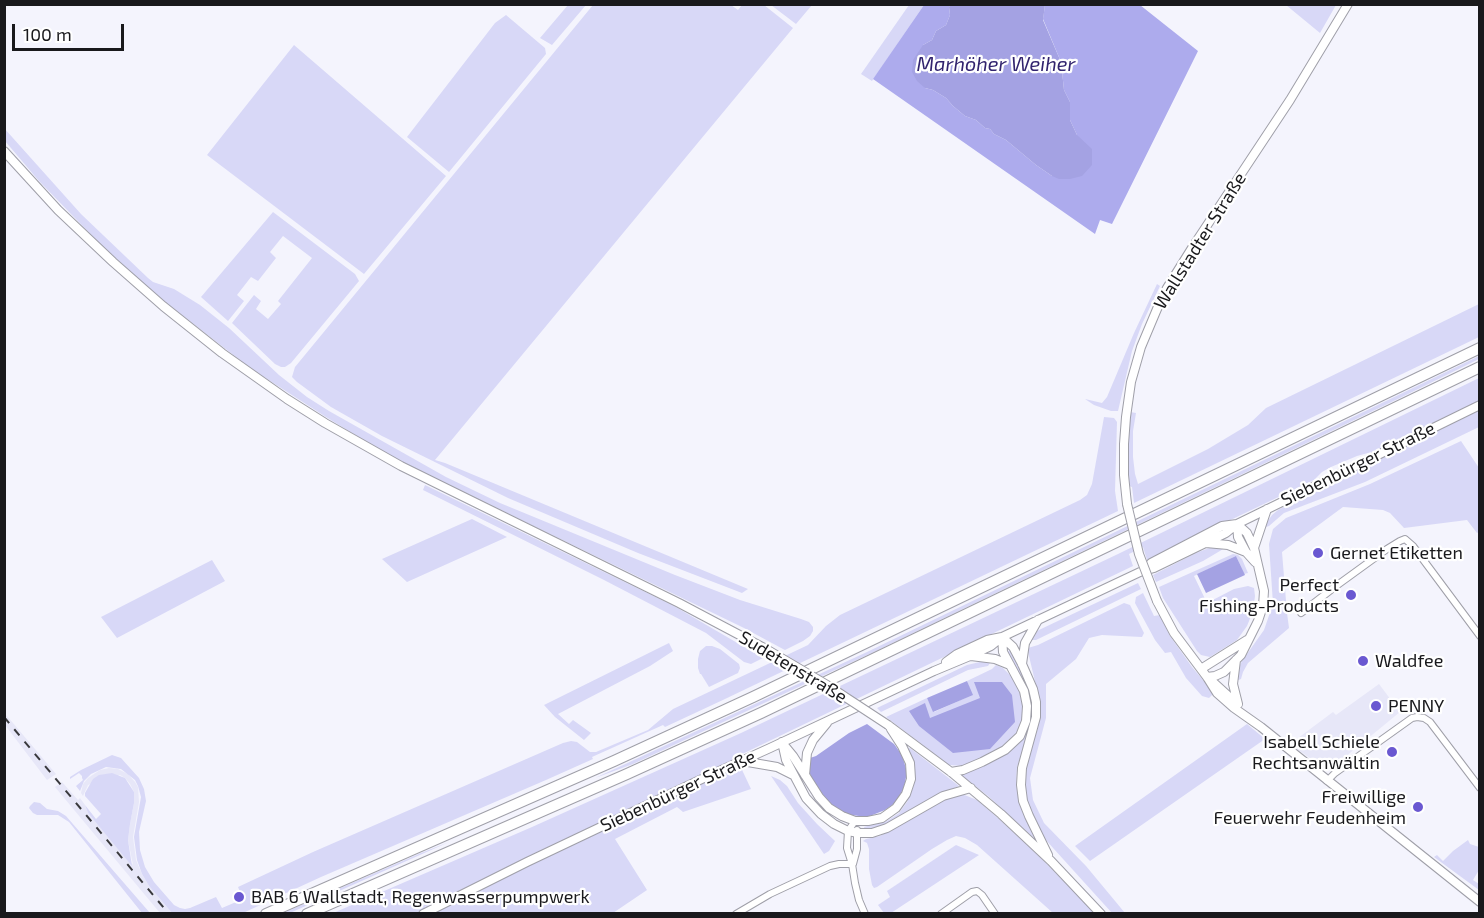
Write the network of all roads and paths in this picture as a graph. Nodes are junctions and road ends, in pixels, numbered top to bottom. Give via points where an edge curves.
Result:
1 (1348, 4) edge
2 (4, 152) edge
3 (1479, 348) edge
4 (1479, 367) edge
5 (1479, 405) edge
6 (1267, 509) junction
7 (1237, 524) junction
8 (1206, 543) junction
9 (1250, 550) junction
10 (1140, 572) junction
11 (1301, 613) dead end
12 (1038, 620) junction
13 (1479, 636) edge
14 (1002, 637) junction
15 (1250, 638) junction
16 (970, 656) junction
17 (1236, 660) junction
18 (1022, 664) junction
19 (1010, 666) junction
20 (1200, 669) junction
21 (934, 671) junction
22 (1207, 677) junction
23 (1238, 705) junction
24 (830, 720) junction
25 (888, 725) junction
26 (1261, 727) junction
27 (782, 742) junction
28 (742, 760) junction
29 (951, 772) junction
30 (793, 775) junction
31 (805, 776) junction
32 (1328, 781) junction
33 (970, 788) junction
34 (1479, 788) edge
35 (855, 820) junction
36 (853, 832) junction
37 (1051, 861) junction
38 (852, 864) junction
39 (1479, 902) edge
40 (266, 914) edge
41 (307, 914) edge
42 (423, 914) edge
43 (736, 914) edge
44 (865, 914) edge
45 (941, 914) edge
46 (995, 914) edge
47 (1101, 914) edge

1 - 20 main road, Wallstadter Straße, bridge via 1167,288 1141,347 1131,382 1124,444 1127,502 1138,554 1174,633
2 - 25 main road, Sudetenstraße, bridge via 58,210 163,306 287,399 392,461 766,649
3 - 40 highway via 753,697
4 - 41 highway via 751,717
5 - 6 main road, Siebenbürger Straße
6 - 7 main road, Siebenbürger Straße
6 - 9 main road
7 - 8 main road, Siebenbürger Straße
7 - 9 main road via 1238,537
7 - 10 main road, Siebenbürger Straße via 1203,535
8 - 9 main road
8 - 10 main road, Siebenbürger Straße
9 - 15 main road via 1264,591 1263,606
10 - 12 main road, Siebenbürger Straße
11 - 13 street via 1405,539
12 - 14 main road, Siebenbürger Straße
12 - 18 main road via 1025,643
14 - 16 main road, Siebenbürger Straße
14 - 18 main road
14 - 19 main road via 1003,652
14 - 21 main road, Siebenbürger Straße via 957,654
15 - 17 main road
15 - 20 main road
16 - 19 main road via 995,658
16 - 21 main road, Siebenbürger Straße
17 - 22 main road via 1224,672
17 - 23 main road via 1233,684
18 - 37 main road via 1033,689 1036,709 1022,768 1023,801
19 - 29 main road via 1024,691 1027,706 1020,736 1005,750
20 - 22 main road, Wallstadter Straße
21 - 24 main road, Siebenbürger Straße
22 - 23 main road
22 - 26 main road via 1217,693
23 - 26 main road
24 - 27 main road, Siebenbürger Straße
24 - 31 main road via 810,746
25 - 29 main road, Sudetenstraße
25 - 35 main road via 910,763 911,779 906,794 882,818
26 - 32 main road
27 - 28 main road, Siebenbürger Straße
27 - 30 main road
27 - 31 main road
28 - 30 main road via 777,767
28 - 42 main road, Siebenbürger Straße
29 - 33 main road, Sudetenstraße
30 - 36 main road via 821,814
31 - 35 main road via 830,808
32 - 34 street via 1418,717 1430,722
32 - 39 main road
33 - 36 main road via 943,796 887,828 872,833
33 - 37 main road, Sudetenstraße
35 - 36 street
36 - 38 street via 847,848
37 - 47 main road, Sudetenstraße
38 - 43 street via 830,866
38 - 44 street
45 - 46 street via 977,891

